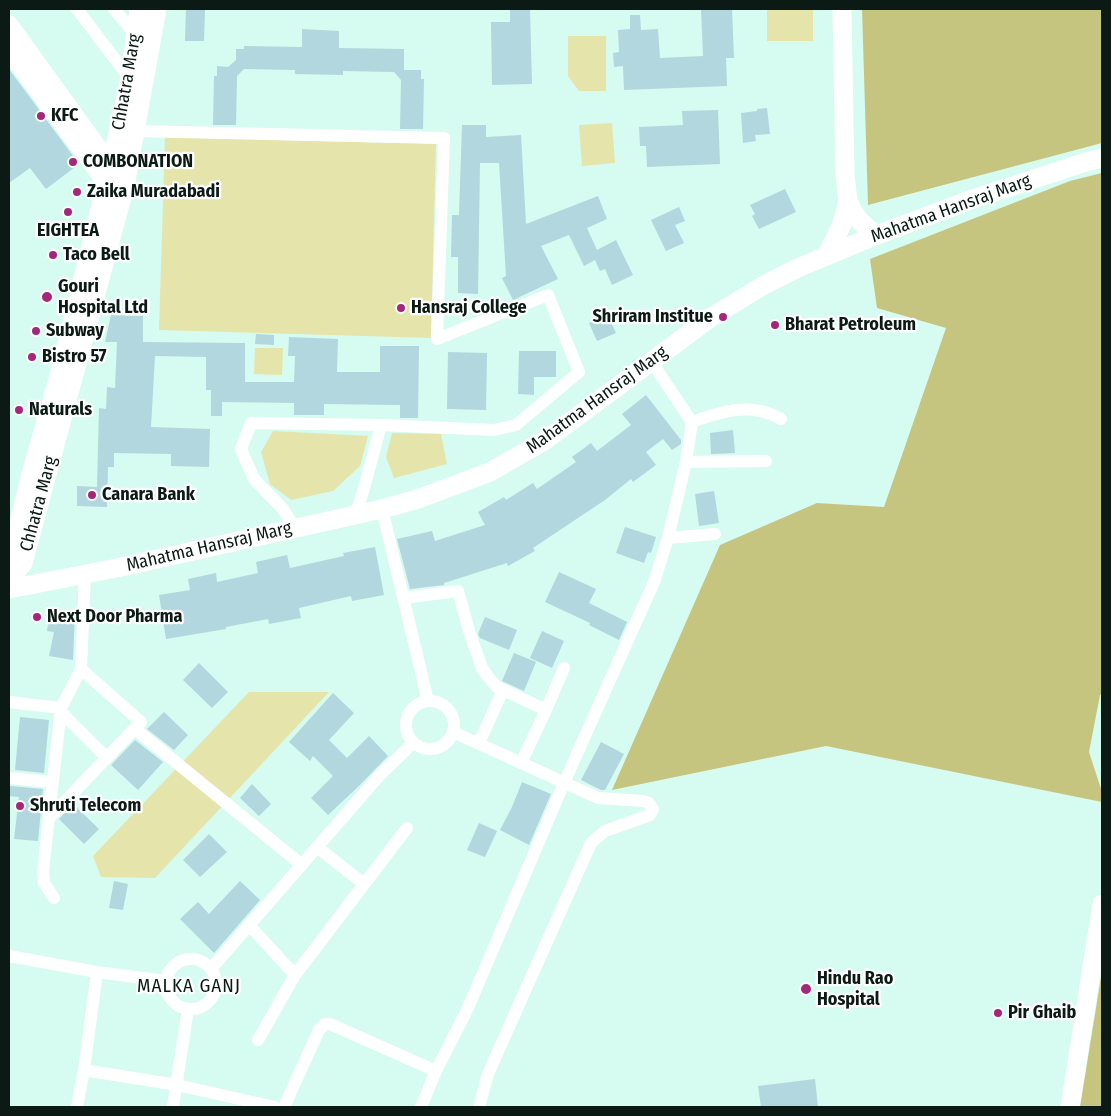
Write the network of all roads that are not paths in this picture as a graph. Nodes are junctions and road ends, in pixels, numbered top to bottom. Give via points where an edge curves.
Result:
1 (76, 9) edge
2 (114, 9) edge
3 (139, 9) edge
4 (156, 9) edge
5 (842, 9) edge
6 (9, 25) edge
7 (136, 35) junction
8 (9, 50) edge
9 (130, 79) junction
10 (135, 130) junction
11 (1102, 158) edge
12 (111, 165) junction
13 (106, 183) junction
14 (123, 193) junction
15 (848, 201) junction
16 (877, 234) junction
17 (827, 255) junction
18 (651, 361) junction
19 (781, 419) dead end
20 (692, 422) junction
21 (382, 425) junction
22 (766, 461) dead end
23 (686, 462) junction
24 (382, 509) junction
25 (355, 515) junction
26 (295, 528) junction
27 (716, 534) dead end
28 (668, 538) junction
29 (85, 575) junction
30 (10, 581) edge
31 (403, 598) junction
32 (564, 668) dead end
33 (81, 669) junction
34 (503, 690) junction
35 (9, 702) edge
36 (428, 702) junction
37 (60, 709) junction
38 (546, 710) junction
39 (135, 729) junction
40 (453, 732) junction
41 (413, 742) junction
42 (479, 743) junction
43 (107, 758) junction
44 (521, 763) junction
45 (9, 778) edge
46 (53, 782) junction
47 (564, 783) junction
48 (50, 818) junction
49 (407, 828) dead end
50 (318, 847) junction
51 (302, 864) junction
52 (364, 884) junction
53 (54, 898) dead end
54 (1102, 904) edge
55 (250, 926) junction
56 (9, 956) edge
57 (211, 969) junction
58 (97, 972) junction
59 (295, 975) junction
60 (166, 981) junction
61 (188, 1009) junction
62 (258, 1040) dead end
63 (84, 1070) junction
64 (436, 1071) junction
65 (177, 1085) junction
66 (77, 1107) edge
67 (173, 1107) edge
68 (275, 1107) edge
69 (284, 1107) edge
70 (421, 1107) edge
71 (479, 1107) edge
72 (1070, 1107) edge

1 - 9 street
2 - 7 street
3 - 7 street, Chhatra Marg
4 - 10 street, Chhatra Marg
5 - 15 street
6 - 12 street
7 - 9 street, Chhatra Marg
8 - 13 street
9 - 12 street, Chhatra Marg
10 - 14 street, Chhatra Marg
10 - 21 street via 444,138 437,339 548,295 579,372 516,425 494,430
11 - 16 street, Mahatma Hansraj Marg
12 - 13 street, Chhatra Marg
12 - 14 street
13 - 14 street
13 - 30 street, Chhatra Marg via 10,561
14 - 30 street, Chhatra Marg via 23,563
15 - 16 street via 855,216
15 - 17 street via 842,224
16 - 17 street, Mahatma Hansraj Marg
17 - 18 street, Mahatma Hansraj Marg via 764,285 710,318
18 - 20 street
18 - 24 street, Mahatma Hansraj Marg via 544,441 490,472
19 - 20 street via 768,412 749,409
20 - 23 street
21 - 25 street
21 - 26 street via 251,423 241,449 254,478 283,509
22 - 23 street
23 - 28 street
24 - 25 street, Mahatma Hansraj Marg
24 - 31 street
25 - 26 street, Mahatma Hansraj Marg
26 - 29 street, Mahatma Hansraj Marg
27 - 28 street
28 - 47 street via 654,582
29 - 30 street, Mahatma Hansraj Marg
29 - 33 street
31 - 34 street via 458,591 482,668
31 - 36 street
32 - 38 street
33 - 37 street
33 - 39 street via 141,722
34 - 38 street
34 - 42 street
35 - 37 street
36 - 40 street via 438,702 452,714
36 - 41 street via 419,704 408,718 407,728
37 - 43 street
37 - 46 street
38 - 44 street
39 - 43 street
39 - 51 street
40 - 41 street via 442,746 433,749
40 - 42 street
41 - 50 street
42 - 44 street
43 - 48 street
44 - 47 street
45 - 46 street
46 - 48 street
47 - 64 street via 468,1008
47 - 71 street via 598,798 649,803 652,813 605,831 591,843 488,1074
48 - 53 street via 43,871 44,883
49 - 52 street
50 - 51 street
50 - 52 street
51 - 55 street
52 - 59 street
54 - 72 street
55 - 57 street
55 - 59 street
56 - 58 street
57 - 60 street via 204,962 184,960 175,964
57 - 61 street via 216,978 213,997 198,1009
58 - 60 street
58 - 63 street
59 - 62 street
60 - 61 street via 166,991 171,1000
61 - 65 street
63 - 65 street
63 - 66 street
64 - 69 street via 325,1024 319,1030
64 - 70 street
65 - 67 street
65 - 68 street

